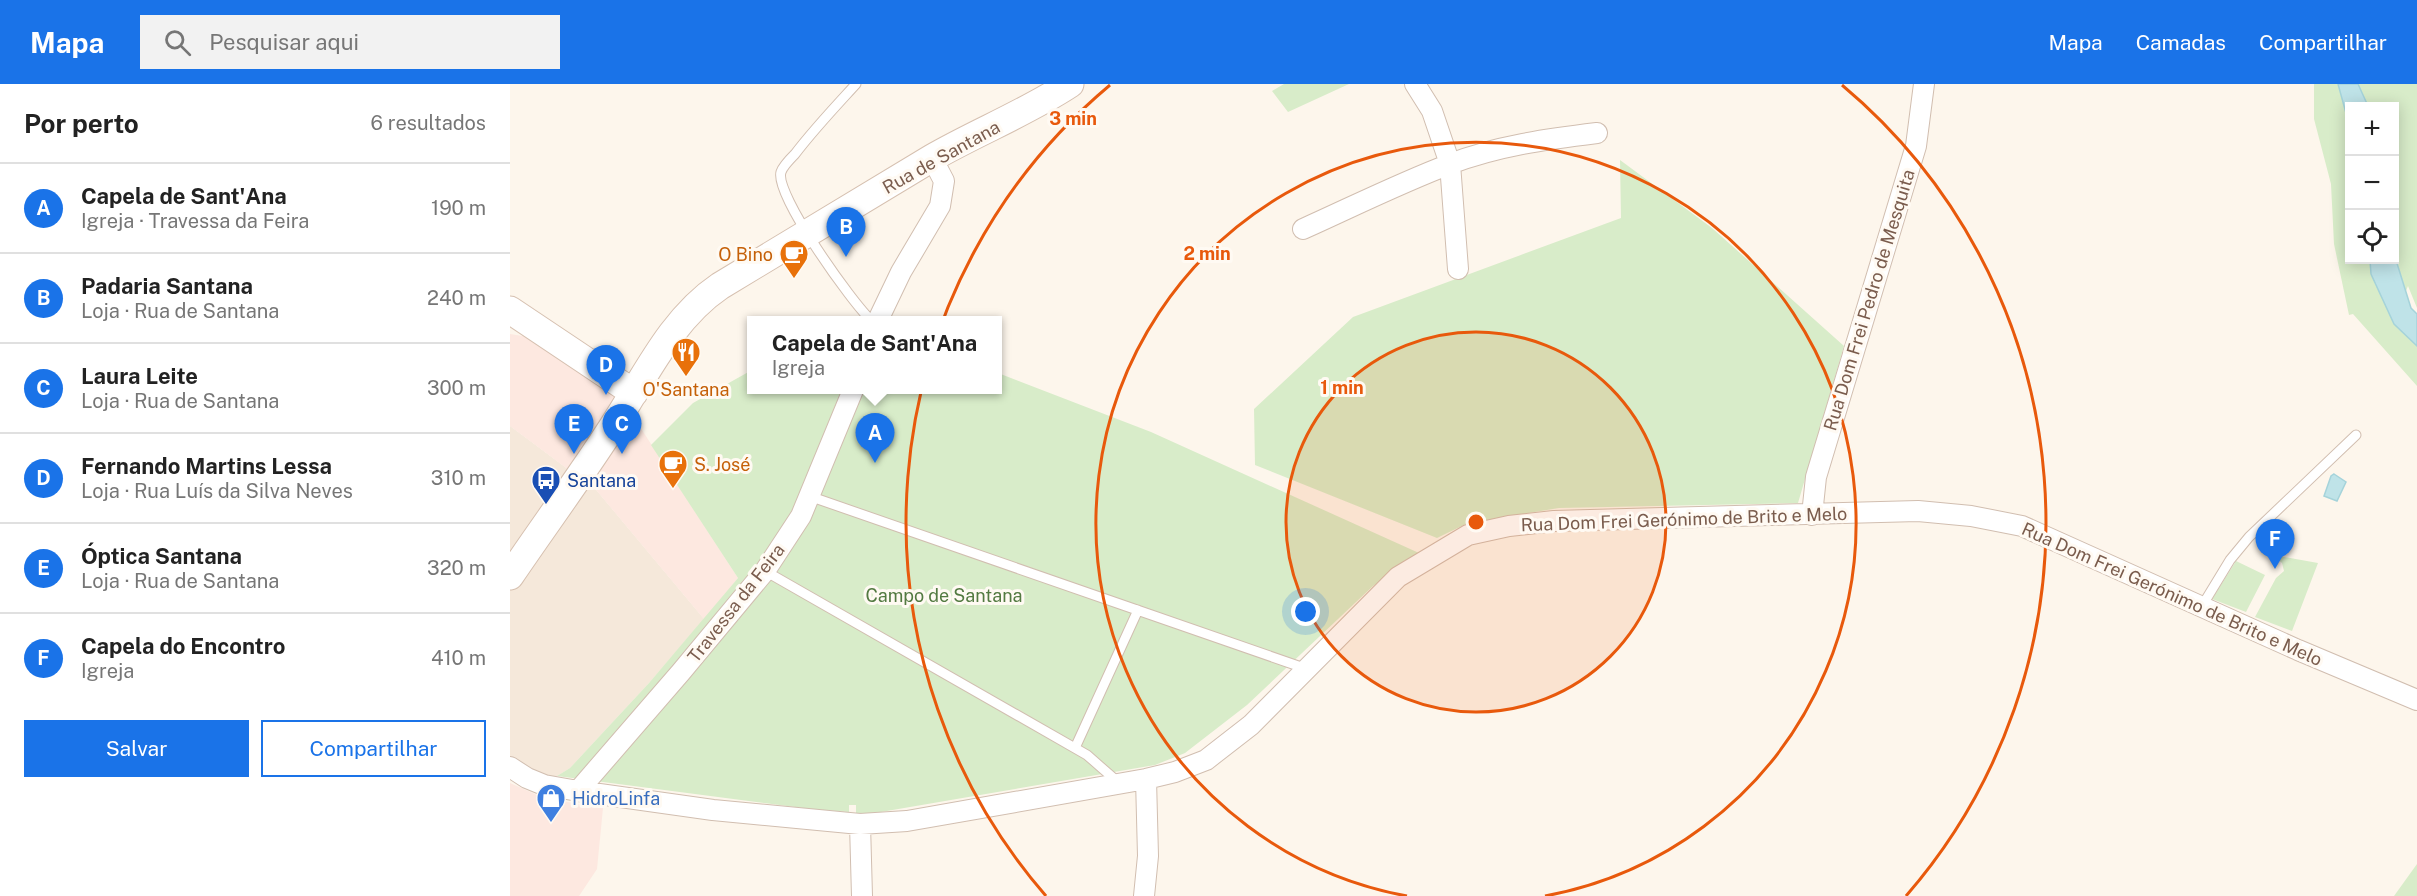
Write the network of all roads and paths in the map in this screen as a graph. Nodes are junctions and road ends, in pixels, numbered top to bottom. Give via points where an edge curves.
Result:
1 (856, 84) edge
2 (1070, 84) edge
3 (1415, 84) edge
4 (1924, 84) edge
5 (1597, 133) dead end
6 (932, 158) junction
7 (1450, 164) junction
8 (1303, 229) dead end
9 (806, 235) junction
10 (1458, 268) dead end
11 (510, 310) edge
12 (867, 316) edge
13 (880, 316) edge
14 (510, 332) edge
15 (570, 350) junction
16 (634, 393) junction
17 (851, 394) edge
18 (2356, 435) dead end
19 (809, 496) junction
20 (1812, 514) junction
21 (765, 571) junction
22 (510, 576) edge
23 (2202, 606) junction
24 (1138, 610) junction
25 (1307, 669) junction
26 (2417, 700) edge
27 (1075, 748) junction
28 (510, 767) edge
29 (1146, 779) junction
30 (1119, 783) junction
31 (578, 791) junction
32 (860, 824) junction
33 (862, 896) edge
34 (1144, 896) edge

1 - 9 lane via 781,171 788,202
2 - 6 main road, Rua de Santana
3 - 7 street via 1432,111
4 - 20 street, Rua Dom Frei Pedro de Mesquita via 1916,146 1816,477
5 - 7 street via 1537,141
6 - 9 main road, Rua de Santana
6 - 13 street via 944,181 940,206
7 - 8 street
7 - 10 street
9 - 12 lane
9 - 16 main road, Rua de Santana via 697,303
11 - 15 main road
14 - 15 main road via 543,338
15 - 16 main road
16 - 22 main road, Rua de Santana
17 - 19 street, Travessa da Feira
18 - 23 lane via 2249,537
19 - 21 street, Travessa da Feira via 801,516
19 - 24 lane
20 - 23 street, Rua Dom Frei Gerónimo de Brito e Melo via 1918,512 1971,516 2022,526
20 - 25 street, Rua Dom Frei Gerónimo de Brito e Melo via 1554,521 1468,535 1398,577
21 - 27 lane
21 - 31 street, Travessa da Feira
23 - 26 street, Rua Dom Frei Gerónimo de Brito e Melo
24 - 25 lane
24 - 27 lane
25 - 29 street, Rua Dom Frei Gerónimo de Brito e Melo via 1251,724 1206,760
27 - 30 lane
28 - 31 street, Rua Dom Frei Gerónimo de Brito e Melo via 544,785
29 - 30 street, Rua Dom Frei Gerónimo de Brito e Melo
29 - 34 street via 1148,856
30 - 32 street, Rua Dom Frei Gerónimo de Brito e Melo via 907,821
31 - 32 street, Rua Dom Frei Gerónimo de Brito e Melo via 713,810
32 - 33 street

